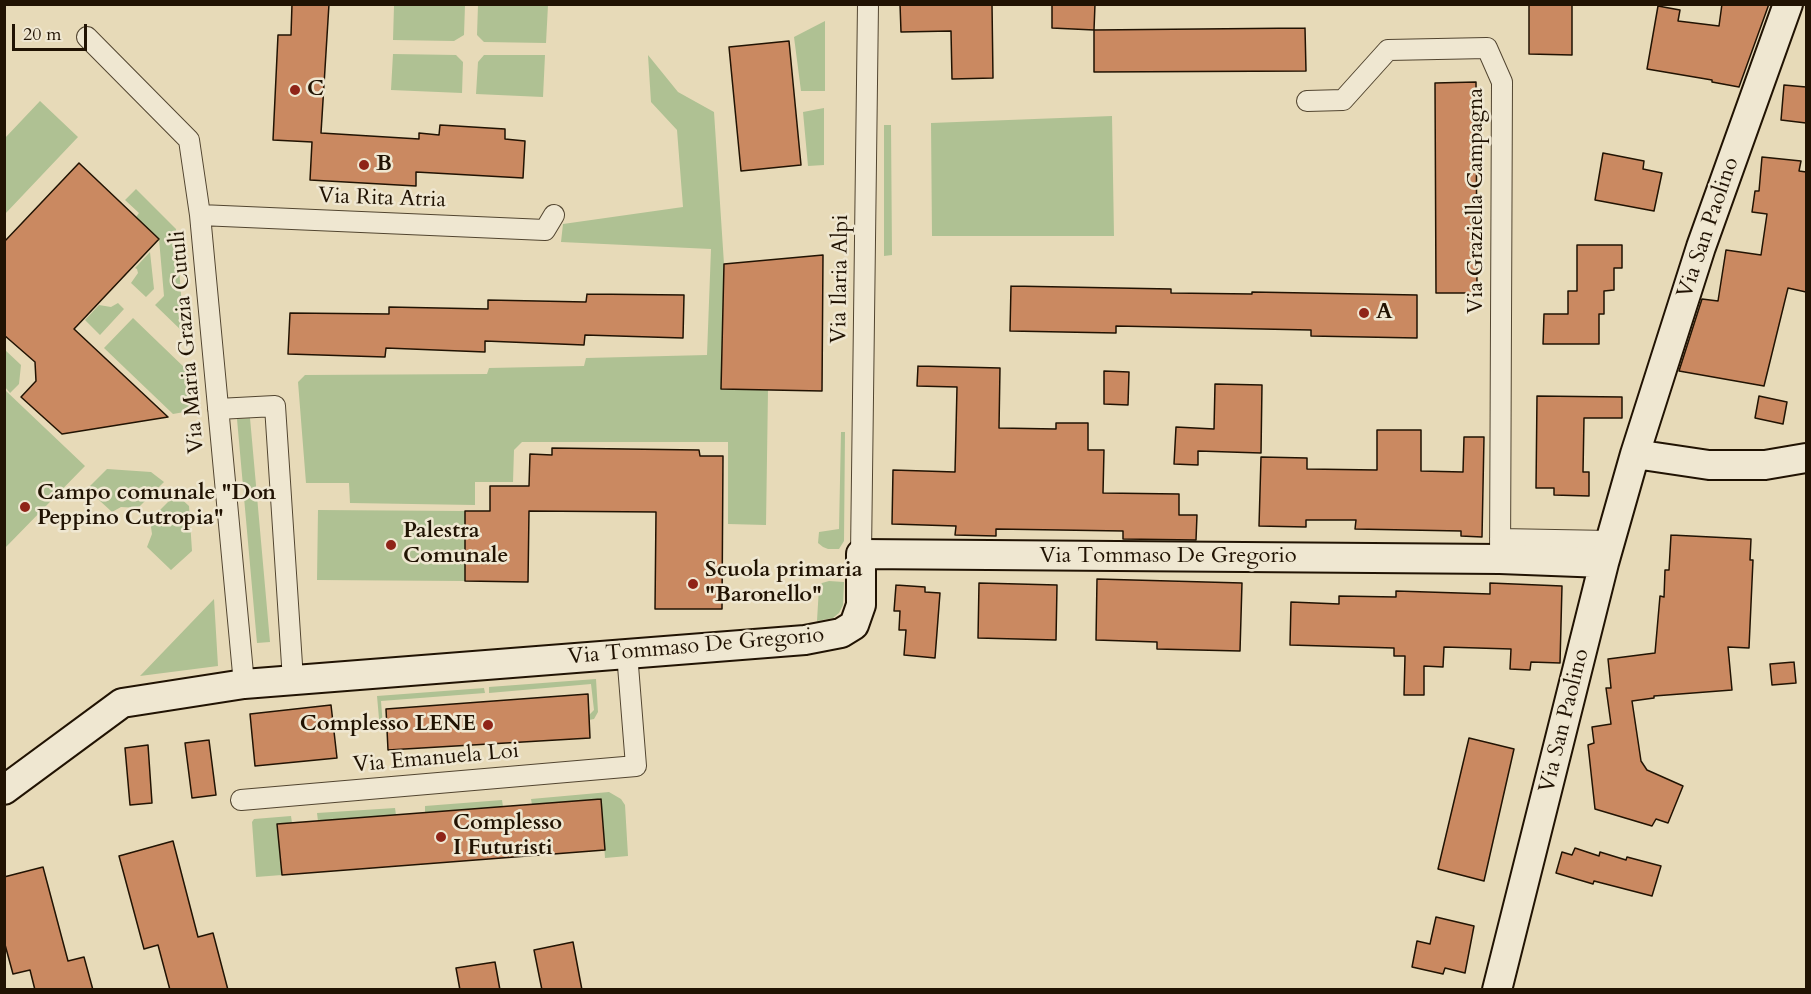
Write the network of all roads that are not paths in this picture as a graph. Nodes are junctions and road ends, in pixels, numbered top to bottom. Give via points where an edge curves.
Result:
1 (868, 4) edge
2 (1788, 4) edge
3 (87, 37) dead end
4 (1307, 101) dead end
5 (200, 215) junction
6 (555, 215) dead end
7 (218, 409) junction
8 (1635, 454) junction
9 (1806, 458) edge
10 (1500, 549) junction
11 (1607, 552) junction
12 (861, 554) junction
13 (627, 653) junction
14 (293, 680) junction
15 (244, 684) junction
16 (4, 790) edge
17 (241, 800) dead end
18 (1497, 990) edge

1 - 12 street, Via Ilaria Alpi
2 - 8 street, Via San Paolino via 1701,247
3 - 5 street, Via Maria Grazia Cutuli via 189,140
4 - 10 street, Via Graziella Campagna via 1343,100 1388,50 1488,48 1503,82
5 - 6 street, Via Rita Atria via 545,230
5 - 7 street, Via Maria Grazia Cutuli
7 - 14 street via 275,406
7 - 15 street, Via Maria Grazia Cutuli
8 - 9 street via 1709,465 1765,465
8 - 11 street, Via San Paolino
10 - 11 street, Via Tommaso De Gregorio
10 - 12 street, Via Tommaso De Gregorio
11 - 18 street, Via San Paolino
12 - 13 street, Via Tommaso De Gregorio via 861,605 854,625 841,633 805,640
13 - 14 street, Via Tommaso De Gregorio
13 - 17 street, Via Emanuela Loi via 636,766
14 - 15 street, Via Tommaso De Gregorio
15 - 16 street, Via Tommaso De Gregorio via 122,703

